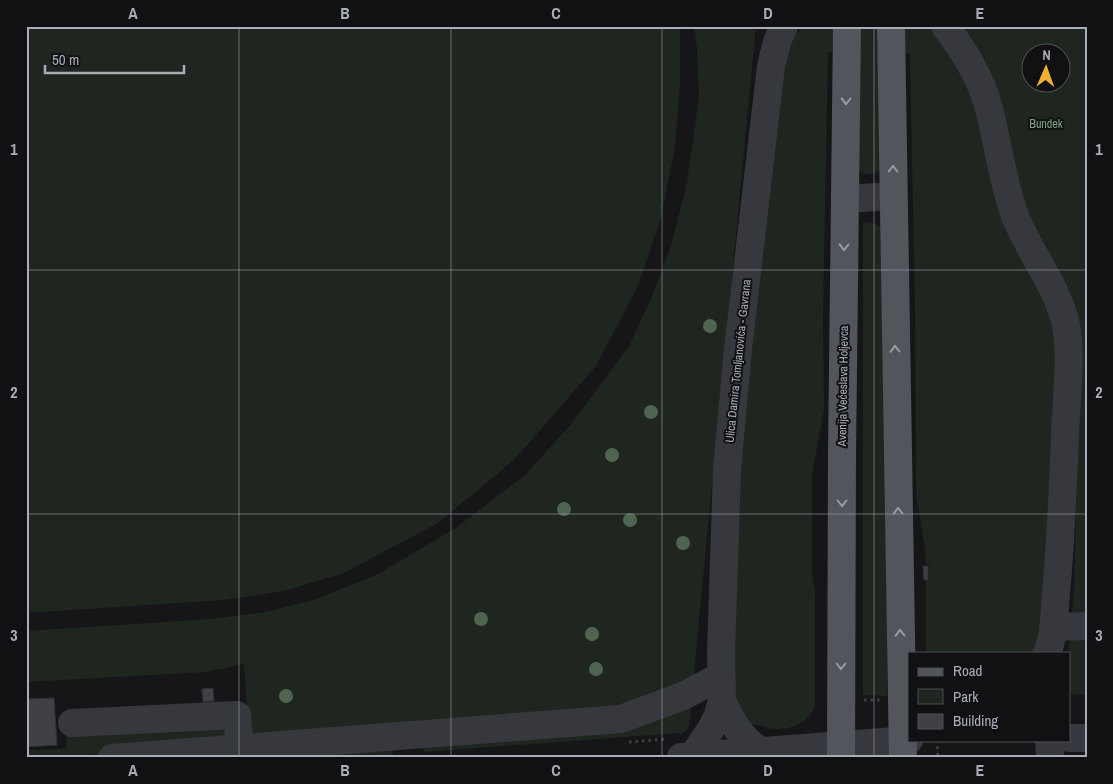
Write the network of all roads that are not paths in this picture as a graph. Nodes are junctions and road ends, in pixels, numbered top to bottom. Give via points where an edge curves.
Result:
1 (784, 26) edge
2 (944, 26) edge
3 (847, 39) edge
4 (891, 39) edge
5 (893, 196) junction
6 (845, 199) junction
7 (1087, 626) edge
8 (1049, 645) edge
9 (721, 688) junction
10 (72, 723) dead end
11 (1049, 742) edge
12 (905, 746) edge
13 (240, 748) junction
14 (841, 751) edge
15 (763, 752) junction
16 (684, 757) edge
17 (112, 758) edge
18 (1050, 758) edge

1 - 9 street, Ulica Damira Tomljanovića - Gavrana via 771,66 738,349 728,470
2 - 8 street via 972,68 987,104 1015,216 1058,300 1066,325 1068,360 1062,514
3 -> 6 main road, Avenija Većeslava Holjevca
5 -> 4 main road
5 - 6 street
12 -> 5 main road
6 -> 14 main road, Avenija Većeslava Holjevca
7 - 8 street
9 - 13 street via 683,696 621,719
9 - 15 street via 742,736 752,747
9 - 16 street, Ulica Damira Tomljanovića - Gavrana via 718,715 711,729
10 - 13 street via 237,715
11 - 18 street
12 - 14 street
13 - 17 street
14 - 15 street
15 - 16 street

